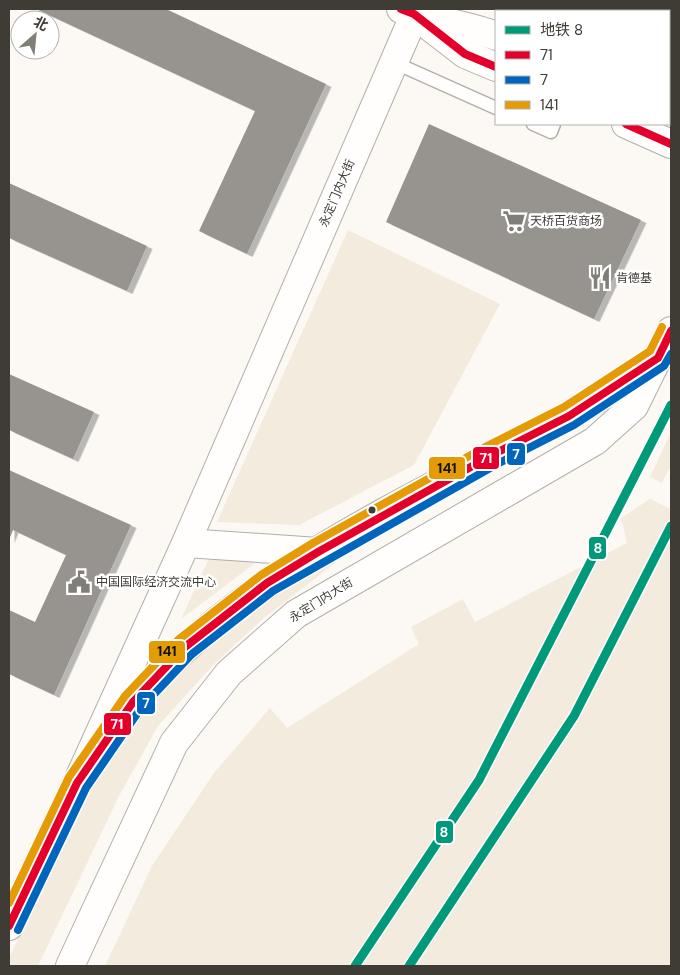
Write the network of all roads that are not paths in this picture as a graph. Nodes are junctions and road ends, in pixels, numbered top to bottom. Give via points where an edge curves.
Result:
1 (411, 11) edge
2 (495, 36) edge
3 (393, 62) junction
4 (495, 67) edge
5 (495, 108) edge
6 (535, 125) edge
7 (554, 125) edge
8 (628, 125) edge
9 (671, 144) edge
10 (671, 330) edge
11 (658, 358) junction
12 (186, 543) junction
13 (318, 552) junction
14 (77, 783) junction
15 (9, 926) edge
16 (70, 966) edge

1 - 2 street
1 - 3 street, 永定门内大街
1 - 4 street via 465,54
3 - 5 lane
3 - 12 street, 永定门内大街
6 - 7 lane via 551,132
8 - 9 street
10 - 11 street, 永定门内大街
11 - 13 street via 569,416
11 - 16 street, 永定门内大街 via 634,406 595,441 296,614 229,673 174,743
12 - 13 street
12 - 14 street, 永定门内大街
13 - 14 street via 246,599 185,647 133,702
14 - 15 street

